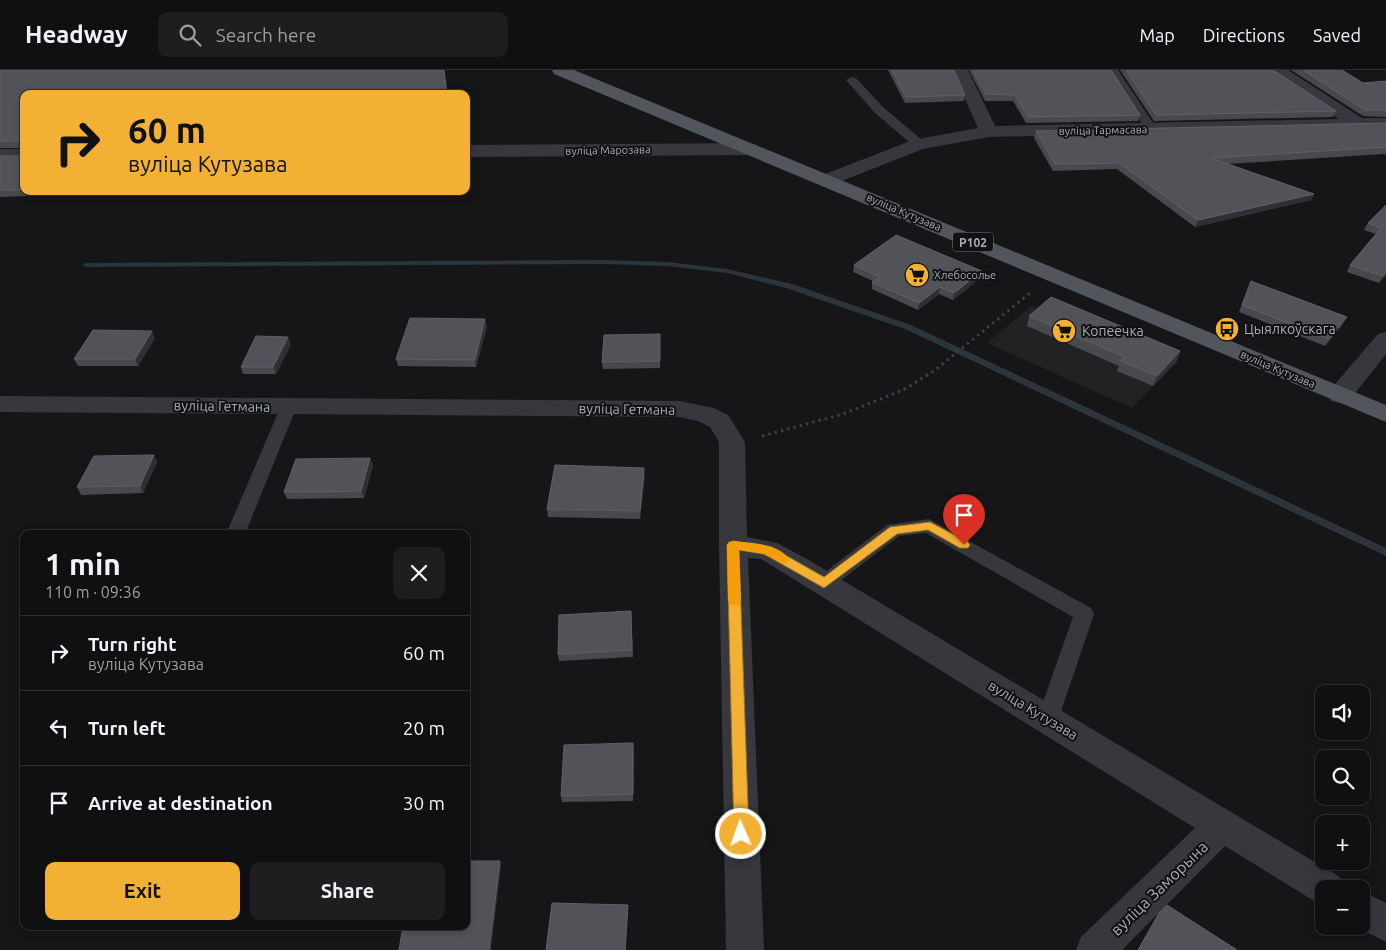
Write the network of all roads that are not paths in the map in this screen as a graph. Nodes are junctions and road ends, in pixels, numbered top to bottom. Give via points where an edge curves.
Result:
1 (560, 70) edge
2 (960, 70) edge
3 (1277, 70) edge
4 (1113, 72) edge
5 (852, 80) dead end
6 (1386, 123) edge
7 (1358, 124) junction
8 (1151, 129) junction
9 (989, 132) junction
10 (919, 144) junction
11 (750, 149) junction
12 (470, 151) edge
13 (0, 155) edge
14 (20, 155) edge
15 (827, 180) junction
16 (1386, 338) edge
17 (1340, 395) junction
18 (0, 404) edge
19 (289, 406) junction
20 (1386, 414) edge
21 (237, 530) edge
22 (733, 545) junction
23 (824, 583) junction
24 (1048, 719) junction
25 (1222, 825) junction
26 (1315, 882) edge
27 (1370, 914) edge
28 (1386, 924) edge
29 (744, 950) edge
30 (1095, 950) edge

1 - 11 main road, вуліца Кутузава / Р102
2 - 9 street
3 - 7 street
4 - 8 lane
5 - 10 lane via 879,110
6 - 7 street, вуліца Тармасава
7 - 8 street, вуліца Тармасава
8 - 9 street, вуліца Тармасава
9 - 10 street, вуліца Тармасава
10 - 15 street, вуліца Тармасава
11 - 12 street, вуліца Марозава
11 - 15 main road, вуліца Кутузава / Р102
13 - 14 street
15 - 17 main road, вуліца Кутузава / Р102
16 - 17 street
17 - 20 main road, вуліца Кутузава / Р102
18 - 19 street, вуліца Гетмана
19 - 21 lane
19 - 22 street, вуліца Гетмана via 680,409 705,414 719,421 732,442
22 - 23 street, вуліца Кутузава via 767,550
22 - 29 street
23 - 24 street, вуліца Кутузава
23 - 24 lane via 894,530 930,526 1084,614
24 - 25 street, вуліца Кутузава
25 - 26 street, вуліца Кутузава
25 - 30 street, вуліца Заморына
27 - 28 street

